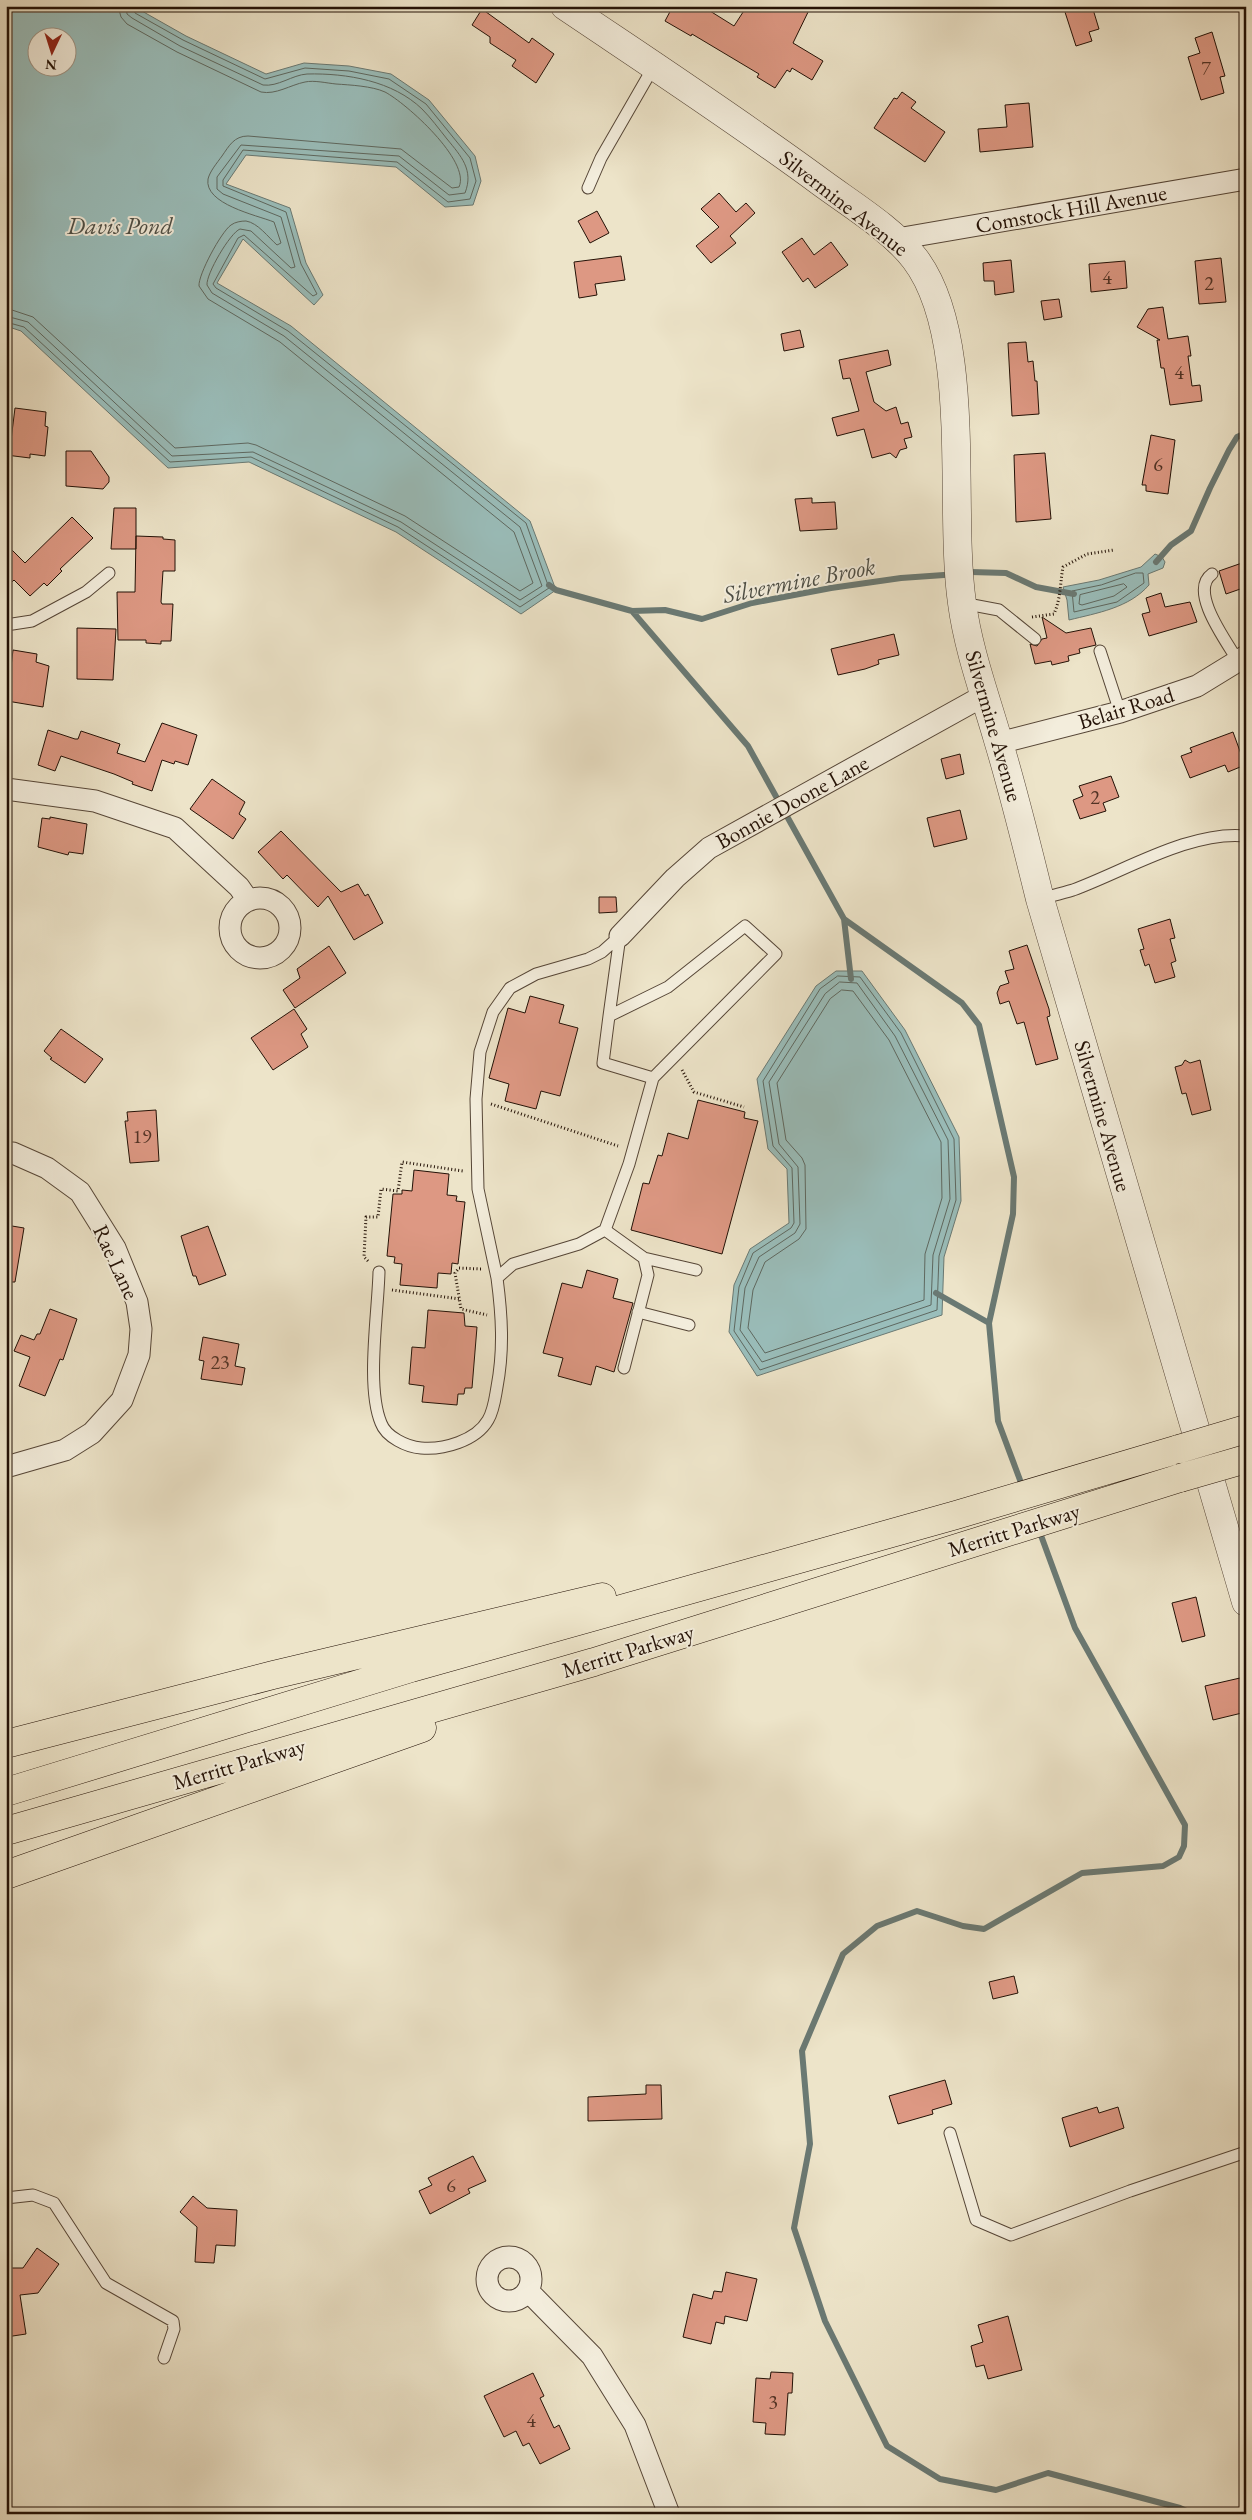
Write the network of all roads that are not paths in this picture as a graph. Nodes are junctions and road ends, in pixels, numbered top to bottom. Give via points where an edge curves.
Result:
1 (565, 6) edge
2 (654, 66) junction
3 (1246, 179) edge
4 (588, 188) dead end
5 (896, 239) junction
6 (109, 572) dead end
7 (1212, 574) dead end
8 (962, 603) junction
9 (6, 625) edge
10 (1035, 639) dead end
11 (1100, 651) dead end
12 (1242, 659) edge
13 (985, 695) junction
14 (1120, 712) junction
15 (999, 743) junction
16 (6, 789) edge
17 (1246, 836) edge
18 (1040, 899) junction
19 (248, 900) dead end
20 (620, 936) junction
21 (609, 1016) junction
22 (653, 1078) junction
23 (6, 1154) edge
24 (604, 1230) junction
25 (644, 1258) junction
26 (696, 1270) dead end
27 (379, 1272) road end
28 (496, 1274) junction
29 (638, 1312) junction
30 (689, 1325) dead end
31 (624, 1368) dead end
32 (1246, 1430) edge
33 (1246, 1459) edge
34 (6, 1467) edge
35 (754, 1571) junction
36 (1246, 1602) edge
37 (594, 1662) junction
38 (6, 1744) edge
39 (6, 1792) edge
40 (6, 1831) edge
41 (6, 1876) edge
42 (950, 2133) dead end
43 (1246, 2152) edge
44 (6, 2198) edge
45 (528, 2291) dead end
46 (164, 2358) dead end
47 (669, 2514) edge

1 - 2 street, Silvermine Avenue
2 - 4 lane via 601,158
2 - 5 street, Silvermine Avenue via 810,174
3 - 5 street, Comstock Hill Avenue
5 - 8 street, Silvermine Avenue via 923,270 946,337 953,404
6 - 9 lane via 86,592 32,621
7 - 12 lane via 1206,578 1204,586 1206,604
8 - 10 lane via 999,610
8 - 13 street, Silvermine Avenue
11 - 14 lane
12 - 14 street, Belair Road via 1197,686
13 - 15 street, Silvermine Avenue
13 - 20 street, Bonnie Doone Lane via 729,835 686,867
14 - 15 street, Belair Road
15 - 18 street, Silvermine Avenue
16 - 19 street via 95,801 175,828 239,887
17 - 18 lane via 1208,837 1132,864 1074,890
18 - 36 street, Silvermine Avenue
20 - 21 lane
20 - 28 lane via 595,956 536,974 510,988 493,1012 480,1052 476,1100 478,1189
21 - 22 lane via 603,1063
21 - 22 lane via 668,987 745,926 776,954
22 - 24 lane via 633,1151
23 - 34 street, Rae Lane via 13,1153 47,1168 80,1192 115,1248 137,1302 140,1330 139,1355 122,1400 92,1433 65,1450
24 - 25 lane
24 - 28 lane via 580,1244 513,1264
25 - 26 lane
25 - 29 lane via 648,1275
27 - 28 lane via 373,1385 381,1424 390,1434 412,1447 438,1448 479,1431 493,1409 503,1343
29 - 30 lane
29 - 31 lane
32 - 35 highway, Merritt Parkway, bridge
33 - 37 highway, Merritt Parkway, bridge
35 - 38 highway via 614,1594 532,1612
35 - 39 highway, Merritt Parkway via 411,1668
37 - 40 highway, Merritt Parkway
37 - 41 highway via 389,1741
42 - 43 lane via 976,2220 1011,2235
44 - 46 lane via 33,2195 54,2203 106,2282 173,2321 174,2329
45 - 47 street via 592,2356 634,2425

